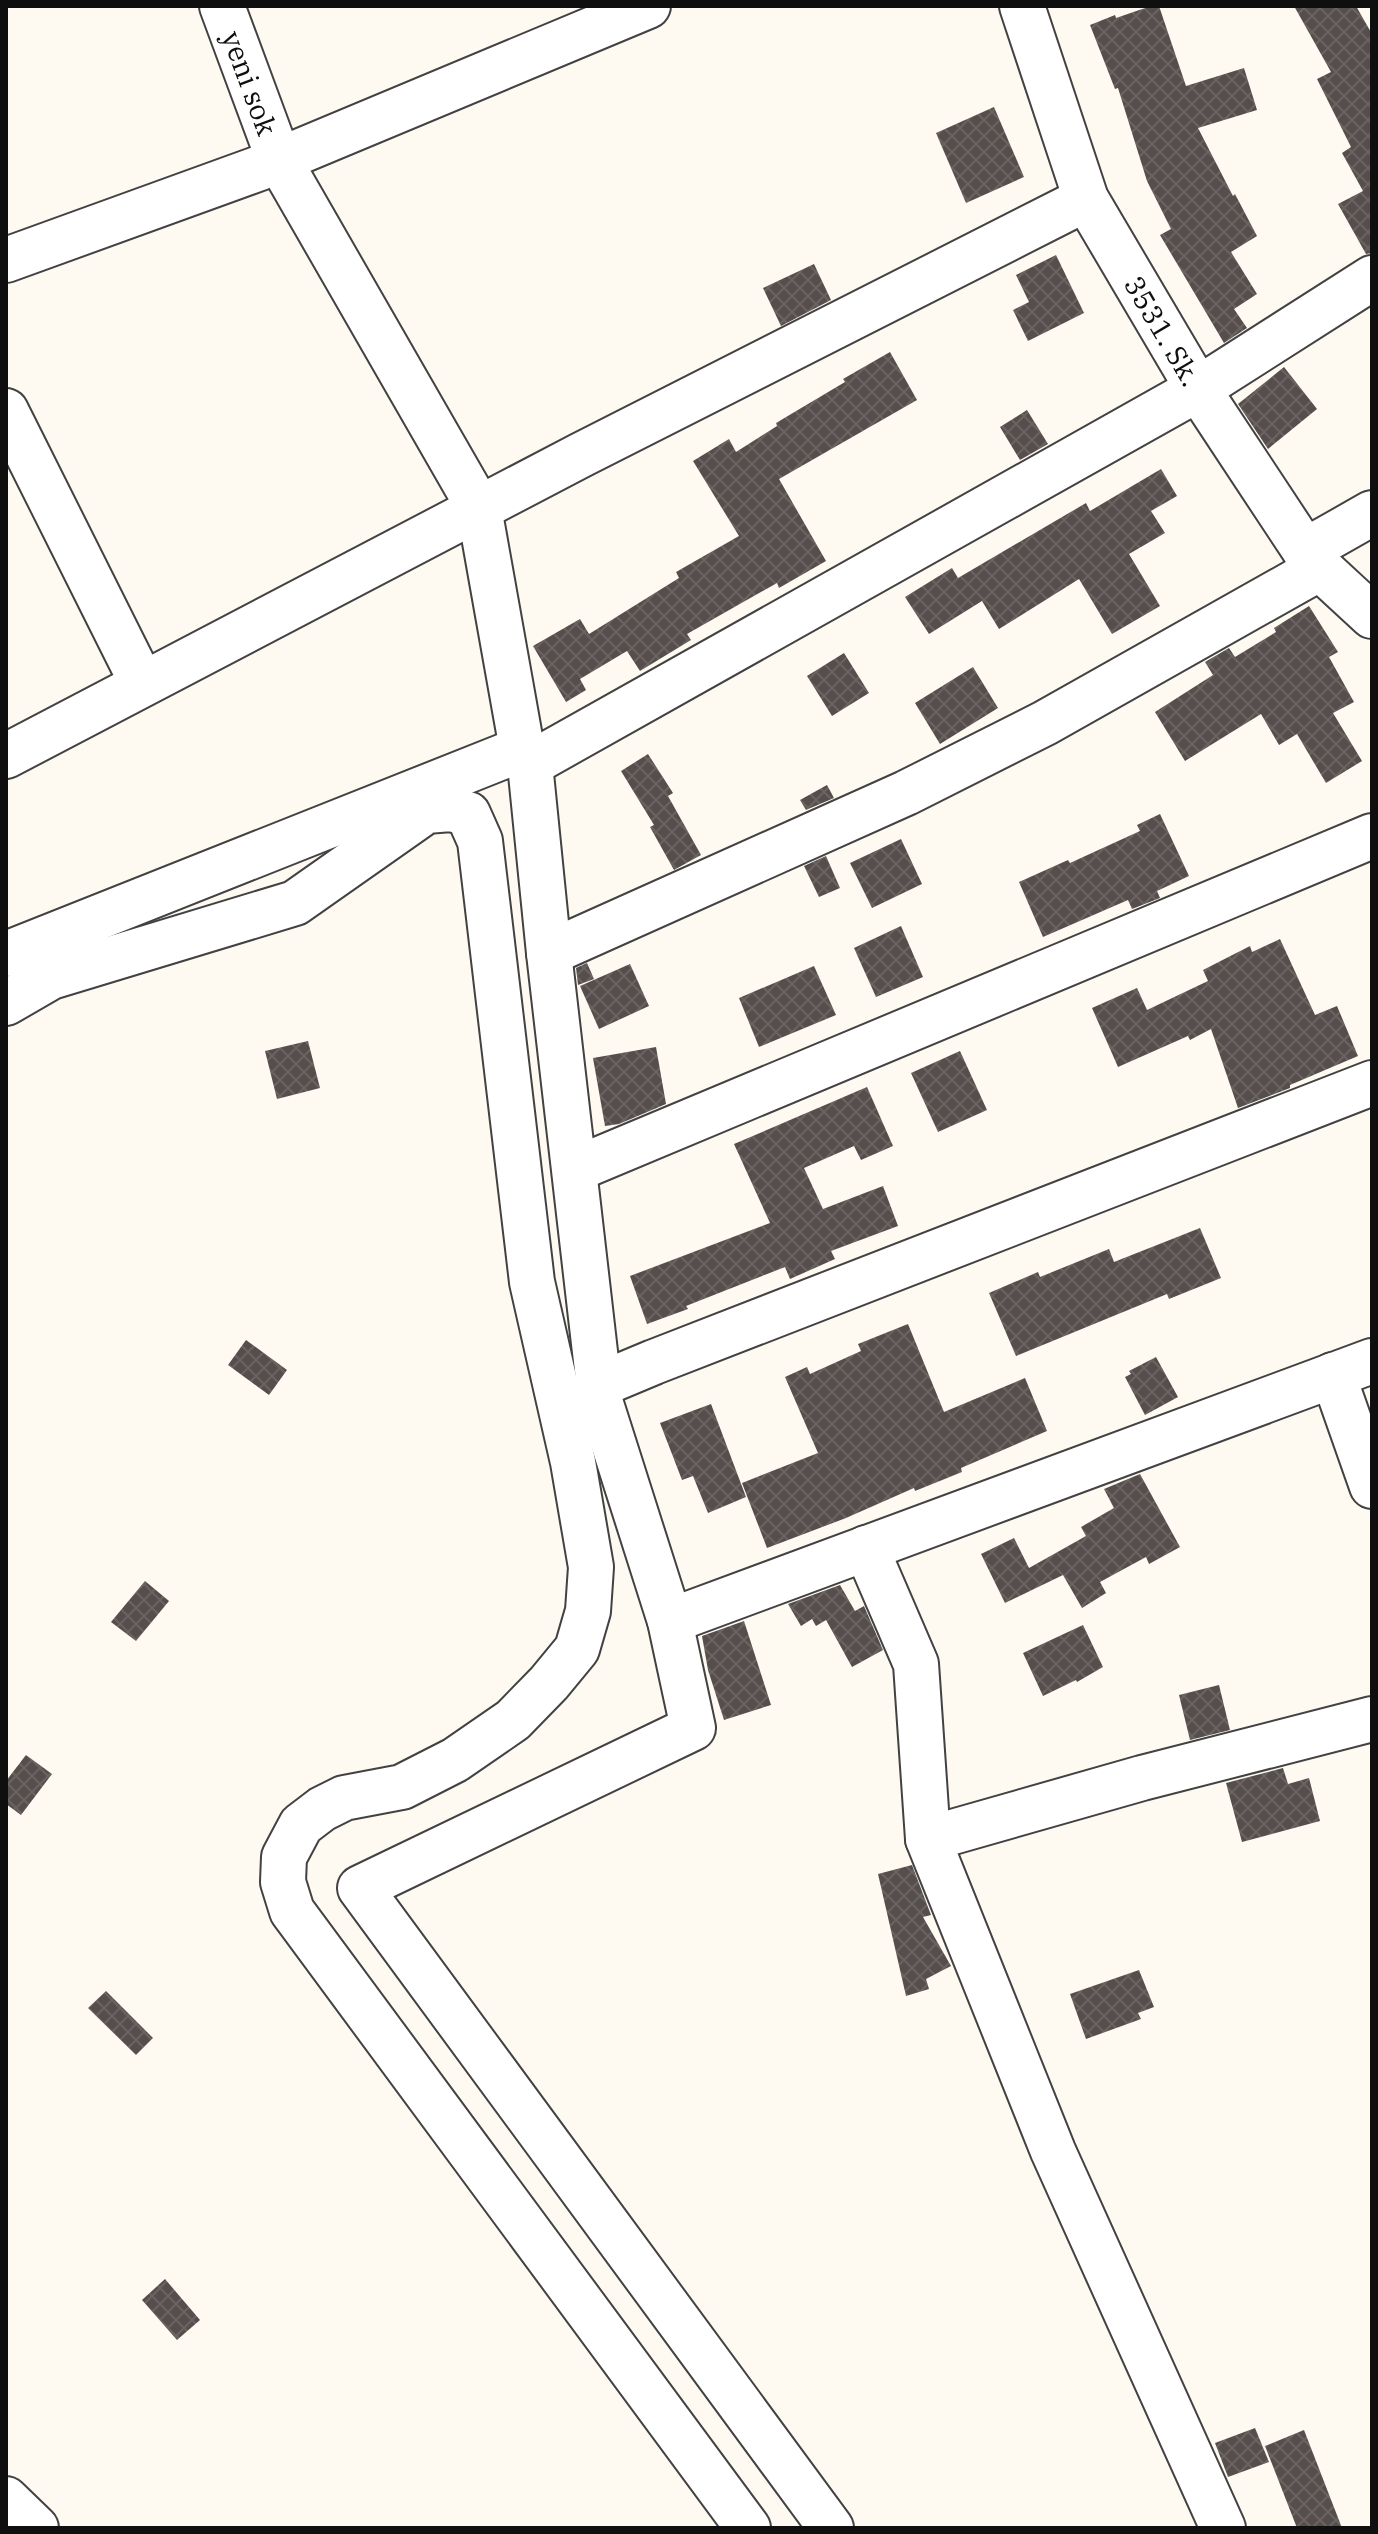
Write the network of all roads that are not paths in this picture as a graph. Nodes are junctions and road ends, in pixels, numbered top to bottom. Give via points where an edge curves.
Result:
1 (222, 6) edge
2 (648, 6) edge
3 (1022, 6) edge
4 (279, 160) junction
5 (1086, 199) junction
6 (6, 260) edge
7 (1372, 278) edge
8 (1198, 389) junction
9 (6, 411) edge
10 (479, 508) junction
11 (1372, 513) edge
12 (1312, 560) junction
13 (1372, 616) edge
14 (142, 683) junction
15 (6, 756) edge
16 (526, 756) junction
17 (1372, 836) edge
18 (549, 953) junction
19 (6, 954) edge
20 (6, 1003) edge
21 (1372, 1083) edge
22 (576, 1169) junction
23 (1352, 1368) edge
24 (599, 1385) junction
25 (1372, 1486) edge
26 (866, 1548) junction
27 (670, 1621) junction
28 (1372, 1719) edge
29 (928, 1839) junction
30 (6, 2499) edge
31 (36, 2528) edge
32 (748, 2528) edge
33 (831, 2528) edge
34 (1223, 2528) edge

1 - 4 street, yeni sok
2 - 4 street
3 - 5 street, 3531. Sk.
4 - 6 street
4 - 10 street, yeni sok
5 - 8 street, 3531. Sk.
5 - 10 street
7 - 8 street
8 - 12 street, 3531. Sk.
8 - 16 street
9 - 14 street
10 - 14 street
10 - 16 street, yeni sok
11 - 12 street
12 - 13 street, 3531. Sk.
12 - 18 street via 1045,723 906,793
14 - 15 street
16 - 18 street, yeni sok
16 - 19 street
17 - 22 street
18 - 22 street, yeni sok
20 - 32 street via 51,977 295,903 426,811 468,814 480,841 532,1282 591,1567 588,1611 577,1649 513,1720 455,1760 402,1787 344,1798 322,1809 301,1825 284,1857 283,1882 292,1911
21 - 24 street
22 - 24 street, yeni sok
23 - 25 street
23 - 26 street
24 - 27 street, yeni sok
26 - 27 street
26 - 29 street via 916,1664
27 - 33 street, yeni sok via 693,1728 360,1888
28 - 29 street
29 - 34 street via 1053,2151
30 - 31 street

